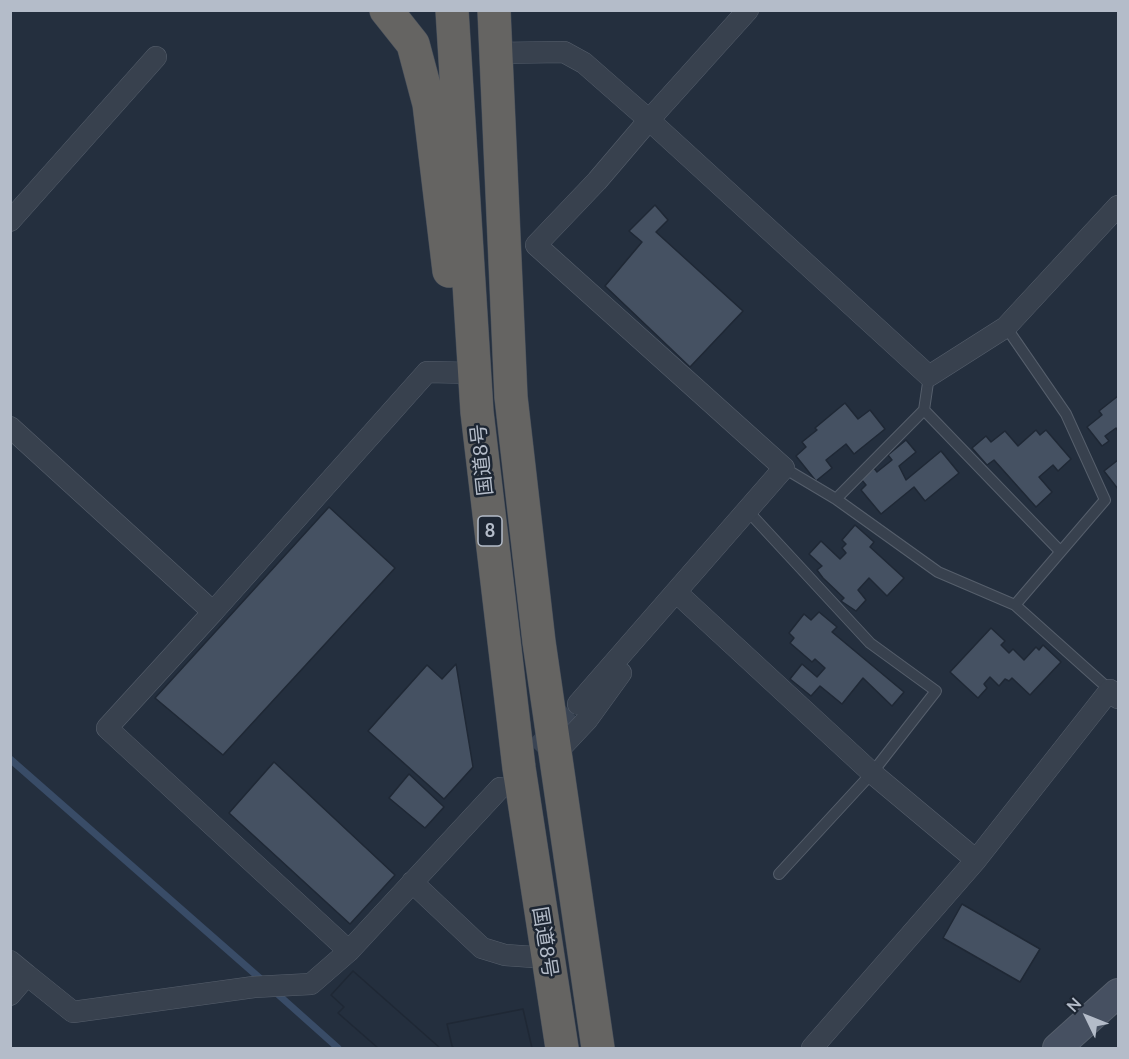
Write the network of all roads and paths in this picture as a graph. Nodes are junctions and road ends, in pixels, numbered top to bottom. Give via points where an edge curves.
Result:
1 (386, 10) edge
2 (452, 10) edge
3 (494, 10) edge
4 (748, 10) edge
5 (495, 53) junction
6 (156, 57) dead end
7 (649, 120) junction
8 (1119, 206) edge
9 (10, 221) edge
10 (1005, 327) junction
11 (473, 363) junction
12 (928, 376) junction
13 (924, 410) junction
14 (10, 427) edge
15 (784, 468) junction
16 (836, 499) junction
17 (746, 509) junction
18 (1059, 550) junction
19 (676, 592) junction
20 (1015, 605) junction
21 (213, 612) junction
22 (644, 628) junction
23 (1114, 694) edge
24 (578, 704) tunnel mouth
25 (555, 754) junction
26 (873, 773) junction
27 (500, 788) tunnel mouth
28 (976, 860) junction
29 (779, 874) dead end
30 (412, 882) junction
31 (349, 951) junction
32 (548, 958) junction
33 (19, 968) edge
34 (10, 995) edge
35 (1114, 1005) edge
36 (562, 1048) edge
37 (598, 1048) edge
38 (812, 1048) edge
39 (1057, 1048) edge

1 - 11 highway via 413,44 429,104 453,301
2 - 11 highway, 国道8号 / 8
3 - 5 highway, 国道8号 / 8
4 - 7 street
5 - 7 street via 564,52 584,63
5 - 25 highway, 国道8号 / 8 via 511,397
6 - 9 street
7 - 12 street
7 - 15 street via 536,245
8 - 10 street
10 - 12 street
10 - 18 lane via 1066,414 1105,500
11 - 21 street via 427,372
11 - 32 highway, 国道8号 / 8 via 519,768
12 - 13 lane
13 - 16 lane
13 - 18 lane
14 - 21 street
15 - 16 lane
15 - 17 street
16 - 20 lane via 938,572
17 - 19 street
17 - 26 lane via 870,643 936,691
18 - 20 lane
19 - 22 street
19 - 26 street
20 - 23 lane
21 - 31 street via 107,728
22 - 24 street
22 - 25 street via 638,652
23 - 28 street
25 - 37 highway, 国道8号 / 8
26 - 28 street
26 - 29 lane
27 - 30 street
28 - 38 street
30 - 31 street
30 - 32 street via 482,948 505,955
31 - 33 street via 311,984 254,987 73,1012
32 - 36 highway, 国道8号 / 8
33 - 34 street
35 - 39 main road

